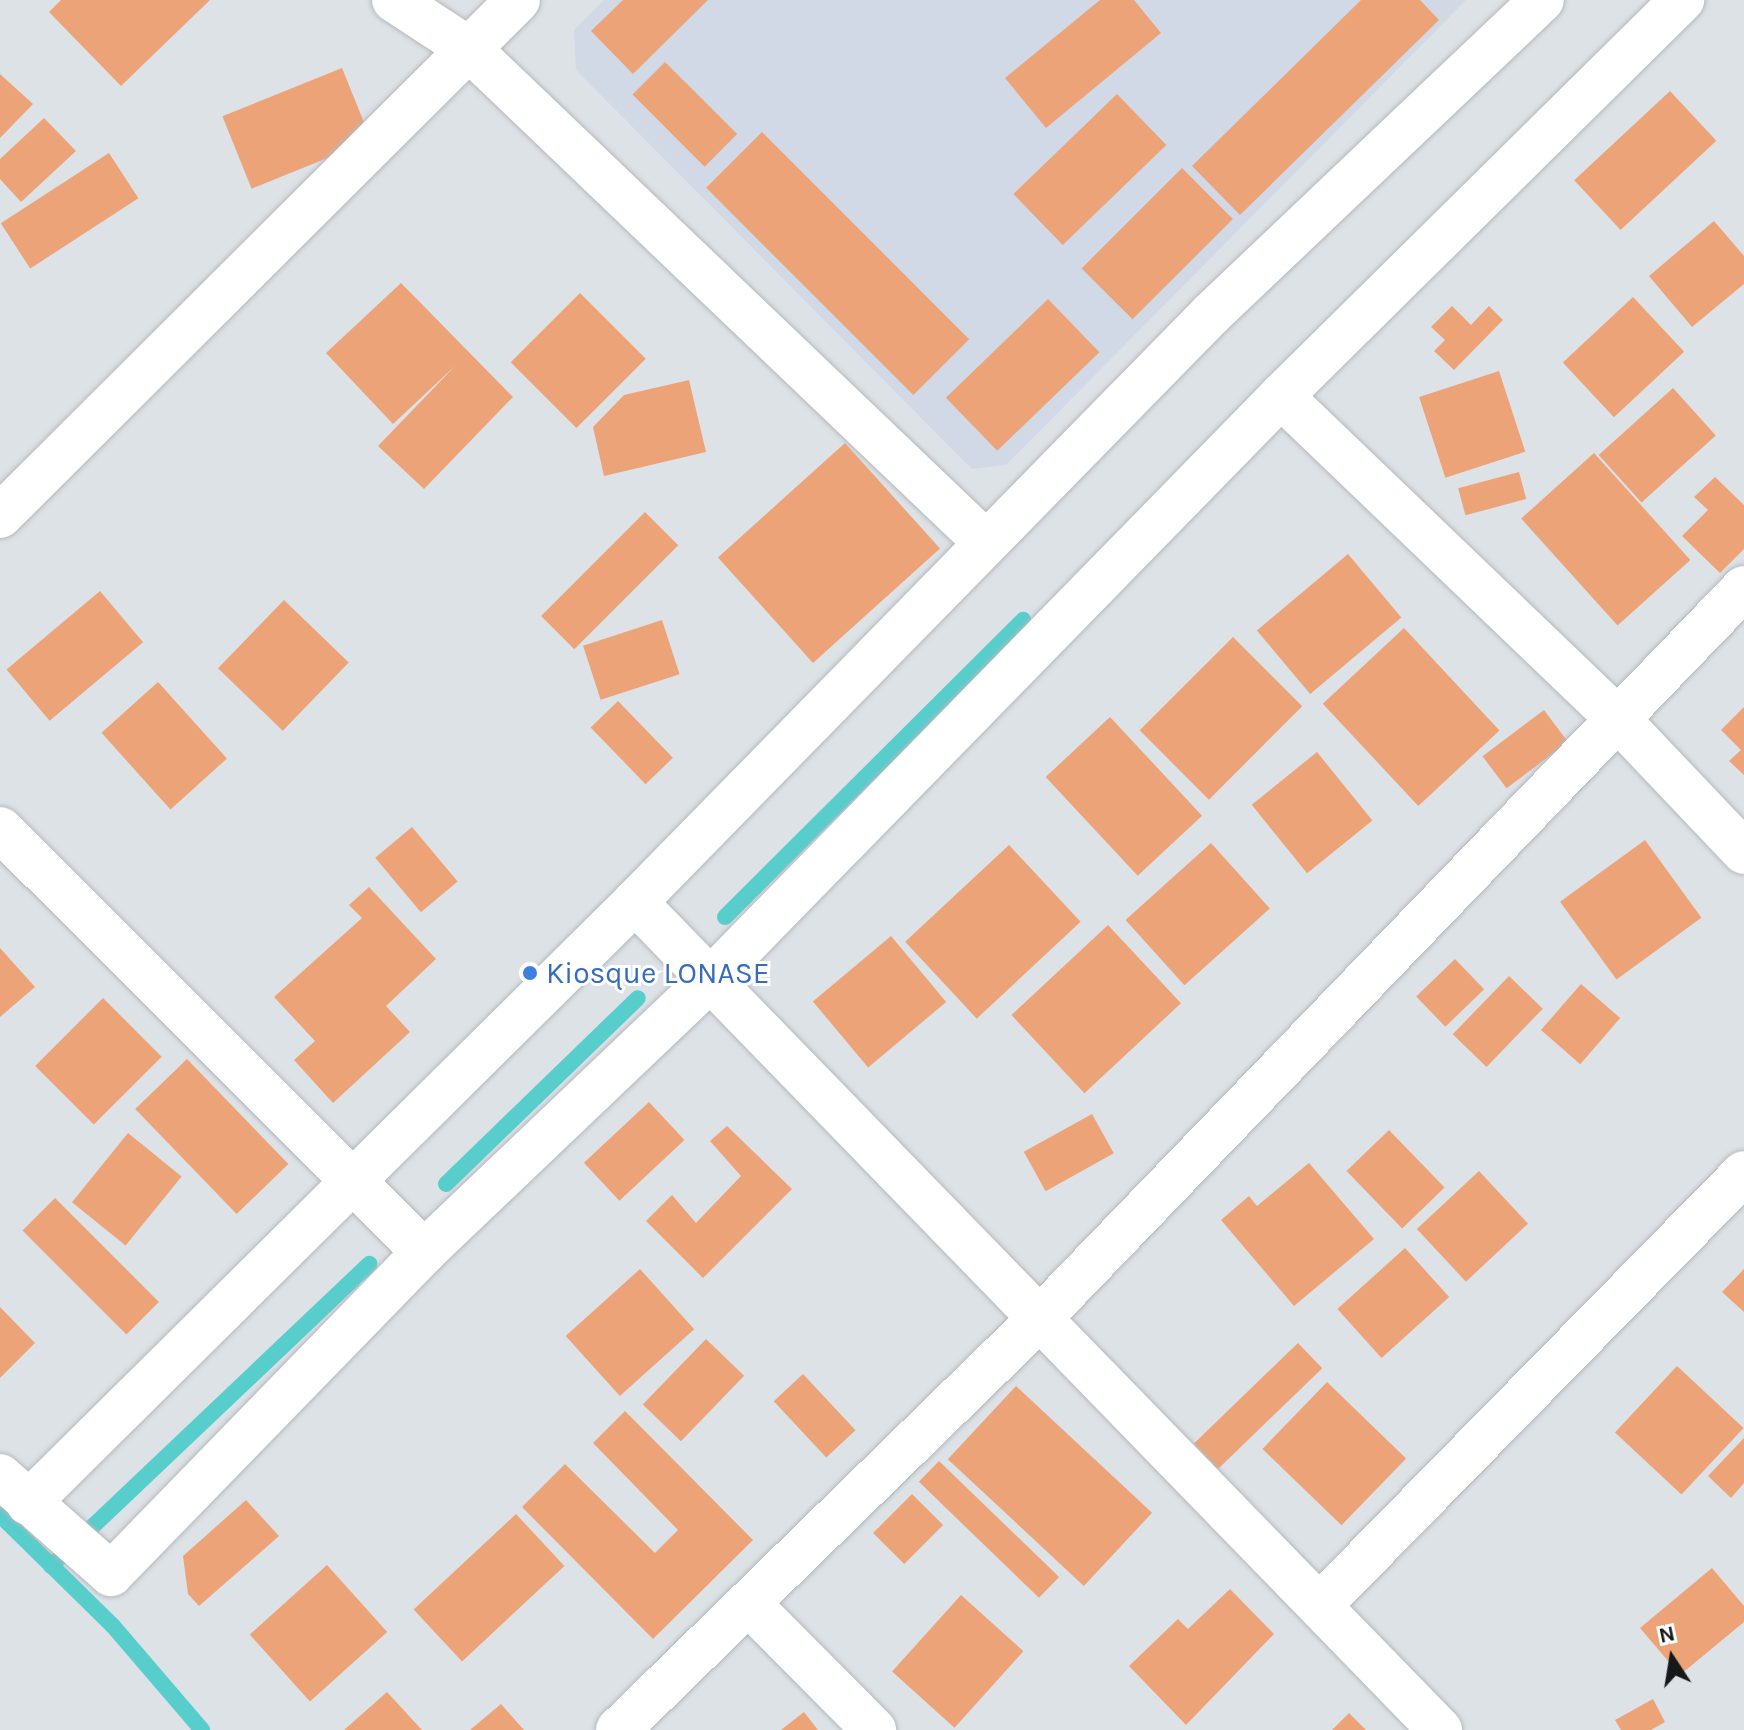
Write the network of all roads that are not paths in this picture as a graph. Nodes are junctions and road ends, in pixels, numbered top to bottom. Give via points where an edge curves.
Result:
1 (394, 0) edge
2 (518, 0) edge
3 (1542, 0) edge
4 (1682, 0) edge
5 (469, 49) junction
6 (1281, 396) junction
7 (0, 516) edge
8 (985, 542) junction
9 (1744, 588) edge
10 (1616, 717) junction
11 (0, 829) edge
12 (1744, 852) edge
13 (635, 902) junction
14 (713, 977) junction
15 (1744, 1173) edge
16 (353, 1179) junction
17 (424, 1252) junction
18 (1040, 1318) junction
19 (14, 1490) edge
20 (748, 1603) junction
21 (1320, 1605) junction
22 (618, 1730) edge
23 (874, 1730) edge
24 (1440, 1730) edge

1 - 5 street
2 - 5 street
3 - 8 street via 1211,314
4 - 6 street
5 - 7 street
5 - 8 street
6 - 10 street
6 - 14 street
8 - 13 street
9 - 10 street
10 - 12 street
10 - 18 street
11 - 16 street
13 - 14 street
13 - 16 street
14 - 17 street
14 - 18 street
15 - 21 street
16 - 17 street
16 - 19 street
17 - 19 street via 111,1574
18 - 20 street
18 - 21 street
20 - 22 street
20 - 23 street
21 - 24 street

